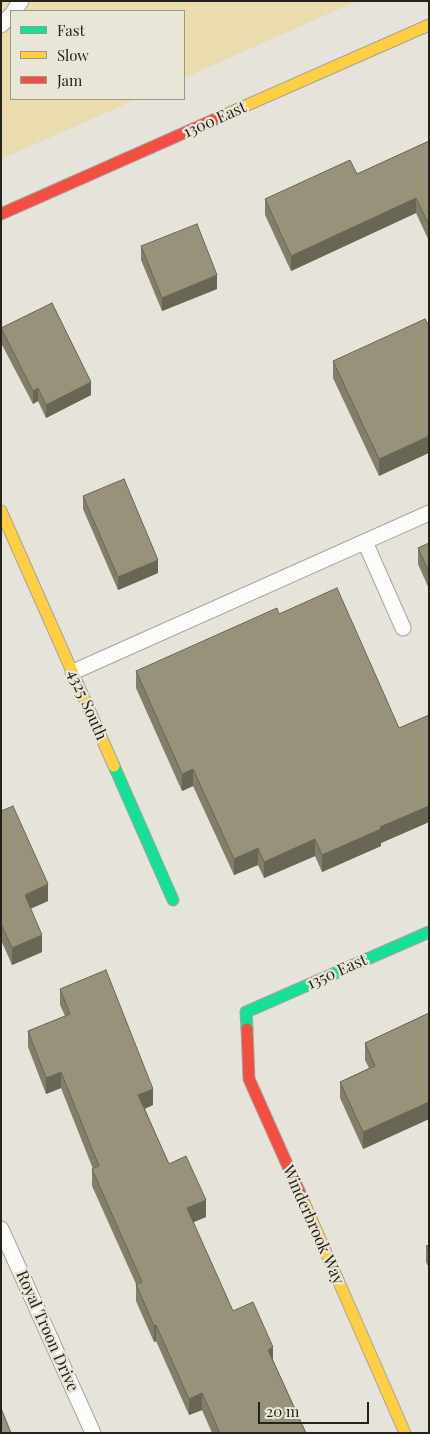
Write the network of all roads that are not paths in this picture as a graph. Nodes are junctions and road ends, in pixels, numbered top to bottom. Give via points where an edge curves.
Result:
1 (10, 16) edge
2 (1, 25) edge
3 (429, 25) edge
4 (1, 214) edge
5 (1, 511) edge
6 (429, 513) edge
7 (365, 542) junction
8 (403, 628) dead end
9 (73, 672) junction
10 (173, 900) dead end
11 (429, 932) edge
12 (246, 1012) joint
13 (1, 1229) edge
14 (94, 1433) edge
15 (405, 1433) edge

1 - 2 lane
3 - 4 street, 1300 East
5 - 9 street, 4325 South
6 - 7 lane
7 - 8 lane
7 - 9 lane
9 - 10 street, 4325 South
11 - 12 street, 1350 East
12 - 15 street, Winderbrook Way via 248,1079
13 - 14 lane, Royal Troon Drive

